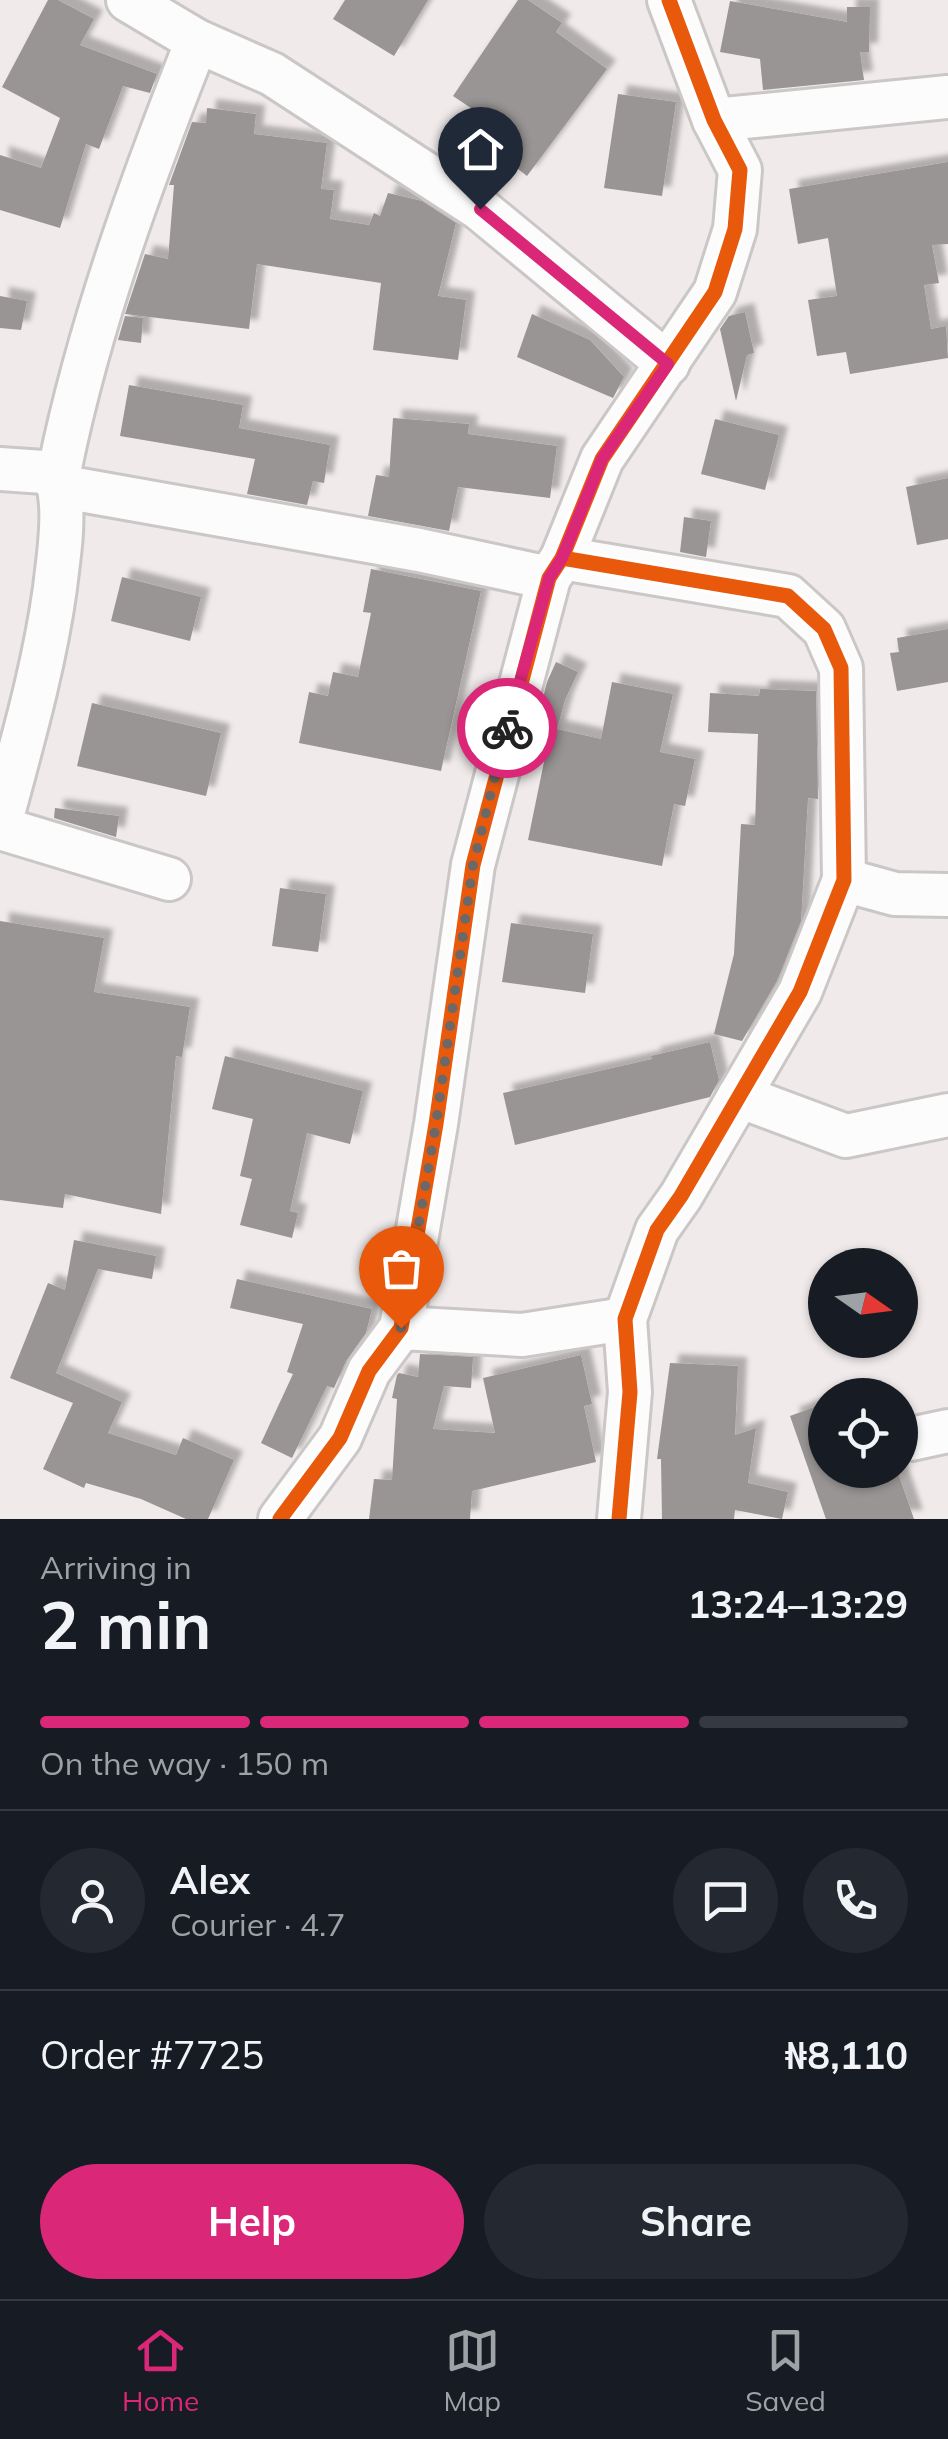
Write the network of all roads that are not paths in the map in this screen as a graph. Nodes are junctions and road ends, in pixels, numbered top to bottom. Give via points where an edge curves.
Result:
1 (128, 0) edge
2 (670, 0) edge
3 (197, 41) junction
4 (948, 97) edge
5 (714, 120) junction
6 (668, 364) junction
7 (0, 468) edge
8 (58, 480) junction
9 (556, 568) junction
10 (0, 826) edge
11 (169, 878) dead end
12 (844, 880) junction
13 (948, 895) edge
14 (739, 1096) junction
15 (948, 1114) edge
16 (625, 1319) junction
17 (401, 1328) junction
18 (292, 1515) edge
19 (620, 1519) edge

1 - 3 street
2 - 5 street
3 - 6 street via 272,74 480,209
3 - 8 street via 138,193 76,390
4 - 5 street
5 - 6 street via 740,170 735,229 715,292
6 - 9 street via 602,459
7 - 8 street
8 - 9 street via 418,550
8 - 10 street via 53,597
9 - 12 street via 788,596 824,629 842,668
9 - 17 street via 473,865
10 - 11 street
12 - 13 street via 895,894
12 - 14 street via 800,992
14 - 15 street via 846,1136
14 - 16 street via 657,1230
16 - 17 street via 522,1335
16 - 19 street via 630,1392
17 - 18 street via 369,1372 340,1438

